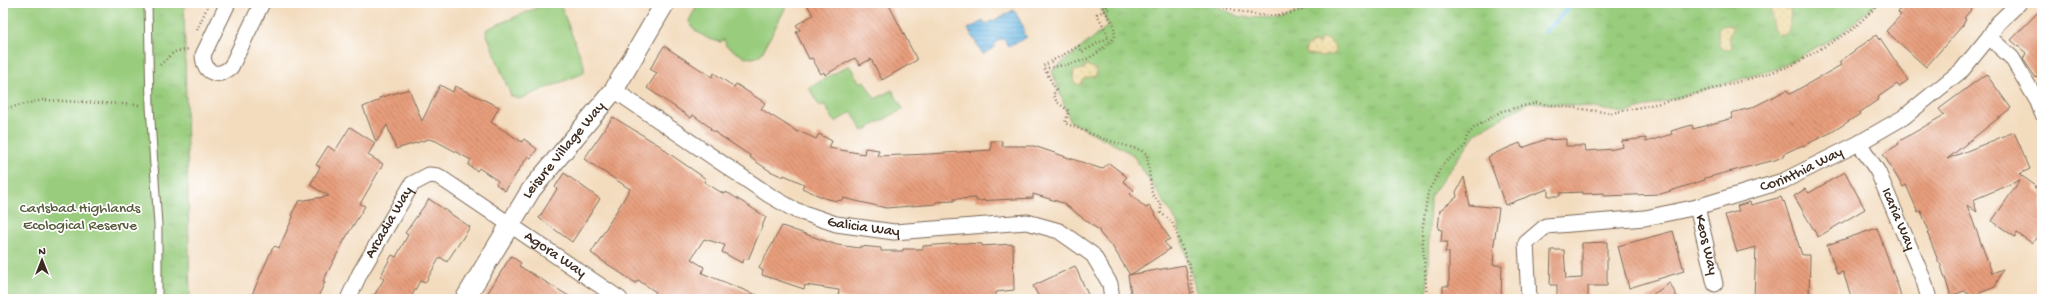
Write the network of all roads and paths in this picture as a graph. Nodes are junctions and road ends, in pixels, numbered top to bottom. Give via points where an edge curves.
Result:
1 (148, 3) edge
2 (209, 3) edge
3 (228, 3) edge
4 (262, 3) edge
5 (665, 3) edge
6 (1100, 3) edge
7 (1104, 3) edge
8 (1216, 3) edge
9 (1314, 3) edge
10 (1880, 3) edge
11 (2019, 3) edge
12 (1105, 10) junction
13 (194, 37) dead end
14 (1989, 37) junction
15 (191, 44) dead end
16 (1048, 68) dead end
17 (150, 74) junction
18 (614, 90) junction
19 (150, 106) junction
20 (3, 109) edge
21 (2042, 113) edge
22 (1859, 143) junction
23 (1697, 207) junction
24 (509, 225) junction
25 (1715, 284) dead end
26 (158, 299) edge
27 (348, 299) edge
28 (465, 299) edge
29 (620, 299) edge
30 (1112, 299) edge
31 (1194, 299) edge
32 (1427, 299) edge
33 (1529, 299) edge
34 (1929, 299) edge

1 - 17 lane
2 - 13 path
3 - 4 street via 203,55 208,70 216,74 224,73 231,67
5 - 18 street, Leisure Village Way
6 - 12 path
7 - 12 path via 1109,9
8 - 9 path via 1250,15 1270,16 1292,12
10 - 32 path via 1852,29 1829,44 1791,66 1763,76 1612,113 1536,103 1502,111 1474,128 1467,136 1464,147 1442,164 1428,192 1422,232
11 - 14 street, Corinthia Way via 1997,24
12 - 16 path via 1114,25 1115,37 1104,50 1087,60
12 - 31 path via 1097,14 1110,37 1082,52 1079,46 1043,66 1056,90 1053,95 1057,102 1069,110 1065,123 1147,154 1152,194 1161,205 1161,213 1174,227 1190,268
14 - 21 street via 2012,58
14 - 22 street, Corinthia Way via 1962,70 1904,117
15 - 17 path via 188,50 174,52
17 - 19 lane
18 - 24 street, Leisure Village Way via 532,190
18 - 30 street, Galicia Way via 769,195 794,210 836,224 894,232 1027,222 1059,231 1093,255 1110,284
19 - 20 path via 43,100
19 - 26 lane via 158,225
22 - 23 street, Corinthia Way via 1783,181
22 - 34 street, Icaria Way via 1878,172 1924,281
23 - 25 street, Keos Way
23 - 33 street, Corinthia Way via 1645,218 1546,226 1526,243
24 - 27 street, Arcadia Way via 438,176 429,175 412,184 360,273
24 - 28 street, Leisure Village Way
24 - 29 street, Agora Way

